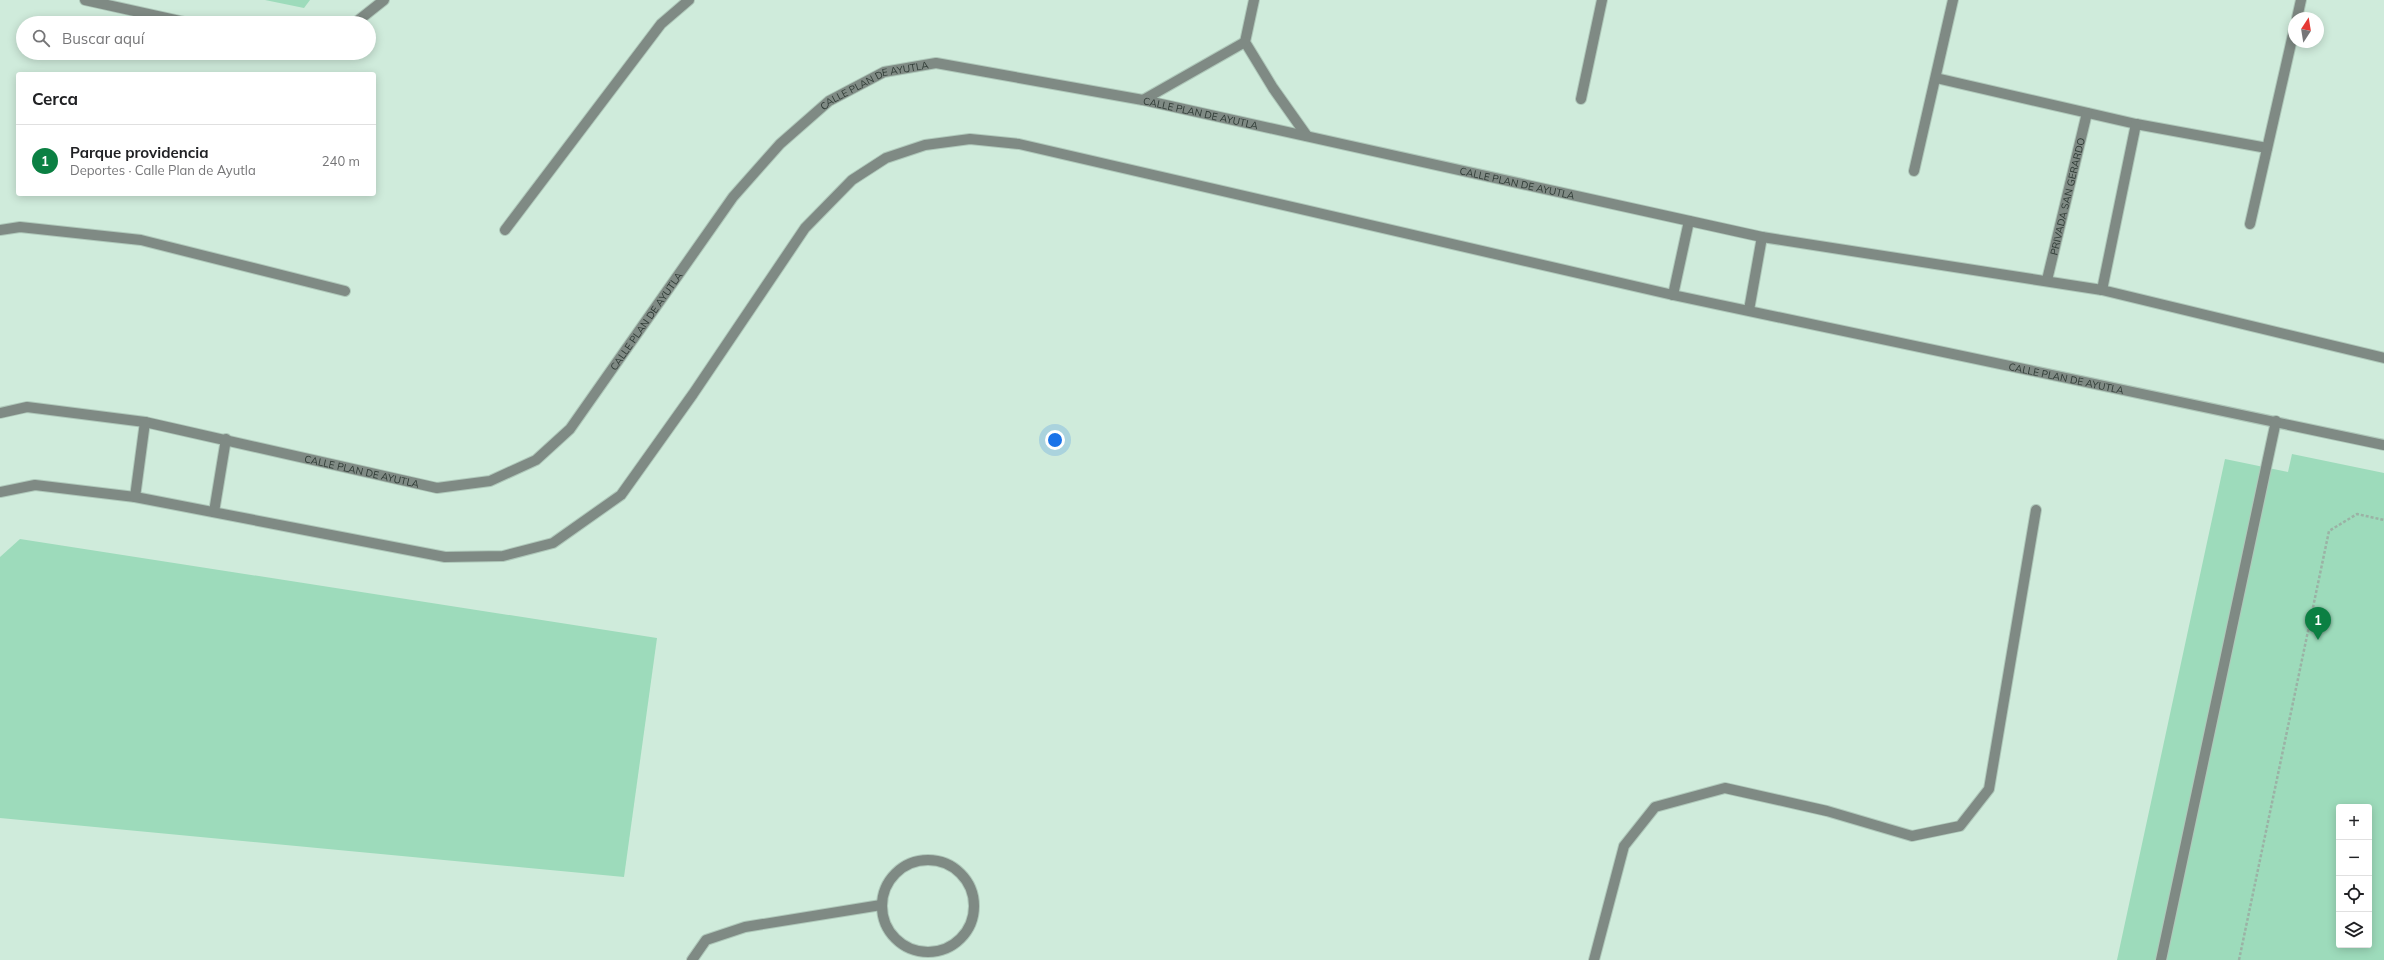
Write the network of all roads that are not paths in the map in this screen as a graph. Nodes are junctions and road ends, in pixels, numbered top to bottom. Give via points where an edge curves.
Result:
1 (86, 0) edge
2 (384, 0) edge
3 (689, 0) edge
4 (1254, 0) edge
5 (1602, 0) edge
6 (1953, 0) edge
7 (2301, 0) edge
8 (2298, 12) edge
9 (158, 16) edge
10 (364, 16) edge
11 (1245, 42) junction
12 (2290, 48) edge
13 (1936, 78) junction
14 (1581, 99) dead end
15 (1143, 100) junction
16 (2087, 113) junction
17 (2136, 124) junction
18 (1307, 136) junction
19 (2267, 148) junction
20 (1914, 171) dead end
21 (1689, 221) junction
22 (2250, 224) dead end
23 (0, 230) edge
24 (505, 230) dead end
25 (1762, 237) junction
26 (2047, 280) junction
27 (2102, 290) junction
28 (345, 291) dead end
29 (1673, 295) junction
30 (1749, 310) junction
31 (2384, 358) edge
32 (0, 413) edge
33 (2276, 421) junction
34 (145, 422) junction
35 (226, 439) junction
36 (2384, 445) edge
37 (0, 492) edge
38 (135, 497) junction
39 (2036, 510) dead end
40 (214, 512) junction
41 (881, 904) junction
42 (692, 960) edge
43 (1594, 960) edge
44 (2161, 960) edge

1 - 9 street
2 - 10 street
3 - 24 street via 661,24
4 - 11 street
5 - 14 street
6 - 13 street
7 - 8 street
11 - 15 street
11 - 18 street
12 - 19 street
13 - 16 street
13 - 20 street
15 - 18 street, CALLE PLAN DE AYUTLA
15 - 35 street, CALLE PLAN DE AYUTLA via 936,63 884,72 829,101 780,144 733,197 570,429 536,460 490,481 437,488
16 - 17 street
16 - 26 street, PRIVADA SAN GERARDO
17 - 19 street
17 - 27 street
18 - 21 street, CALLE PLAN DE AYUTLA
19 - 22 street
21 - 25 street, CALLE PLAN DE AYUTLA
21 - 29 street
23 - 28 street via 20,226 141,240
25 - 26 street, CALLE PLAN DE AYUTLA
25 - 30 street
26 - 27 street, CALLE PLAN DE AYUTLA
27 - 31 street, CALLE PLAN DE AYUTLA
29 - 30 street, CALLE PLAN DE AYUTLA
29 - 40 street, CALLE PLAN DE AYUTLA via 1019,144 970,139 925,145 886,158 852,180 805,228 621,495 553,543 503,556 445,557
30 - 33 street, CALLE PLAN DE AYUTLA
32 - 34 street, CALLE PLAN DE AYUTLA via 27,407
33 - 36 street, CALLE PLAN DE AYUTLA
33 - 44 street
34 - 35 street, CALLE PLAN DE AYUTLA
34 - 38 street
35 - 40 street
37 - 38 street, CALLE PLAN DE AYUTLA via 35,486
38 - 40 street, CALLE PLAN DE AYUTLA
39 - 43 street via 1989,789 1960,826 1912,836 1827,811 1725,788 1655,807 1624,846
41 - 41 street via 884,922 894,938 909,948 927,953 945,950 960,940 971,925 975,908 972,890 963,874 948,863 930,859 912,862 896,872 885,886
41 - 42 street via 745,927 706,940

